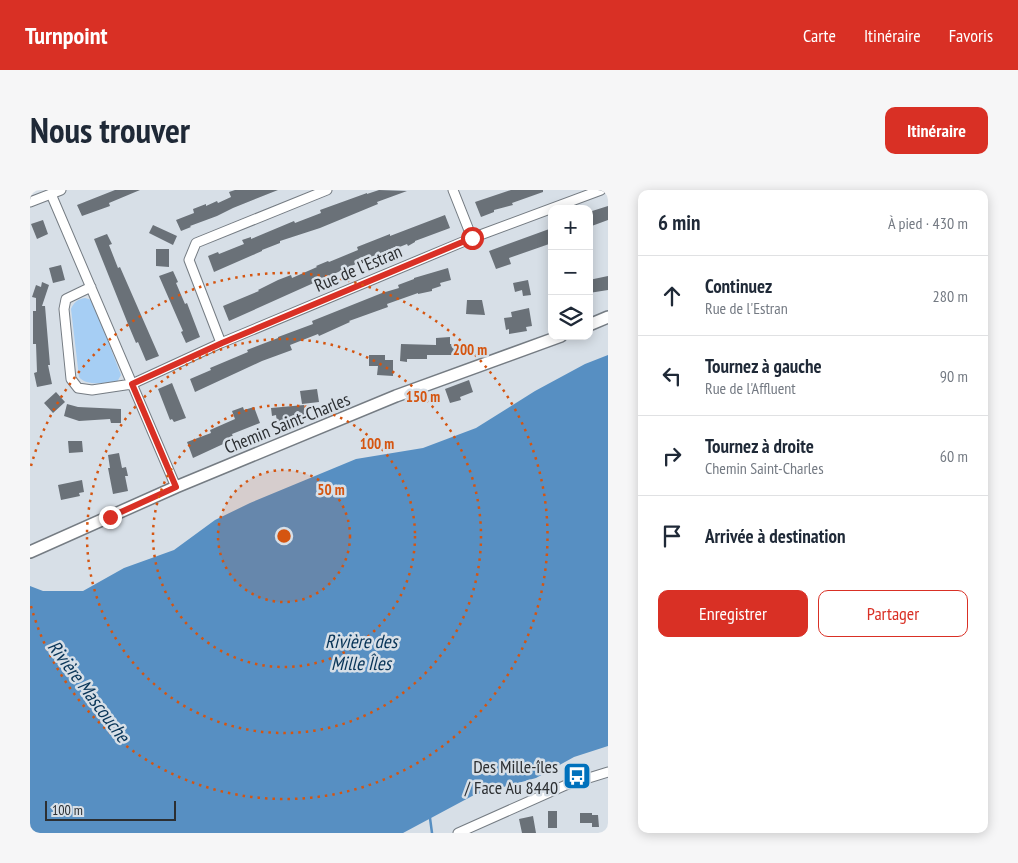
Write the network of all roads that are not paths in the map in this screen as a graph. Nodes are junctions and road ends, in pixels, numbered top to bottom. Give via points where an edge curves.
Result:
1 (61, 190) edge
2 (327, 190) edge
3 (453, 190) edge
4 (601, 190) edge
5 (51, 194) junction
6 (30, 202) edge
7 (472, 238) junction
8 (91, 287) junction
9 (608, 317) edge
10 (593, 323) edge
11 (550, 340) edge
12 (222, 343) junction
13 (132, 384) junction
14 (176, 487) junction
15 (30, 552) edge
16 (608, 772) edge
17 (458, 833) edge

1 - 5 street
2 - 12 street via 196,243 189,260
3 - 7 street
4 - 7 street, Rue de l'Estran
5 - 6 street
5 - 8 street
7 - 12 street, Rue de l'Estran
8 - 13 street
8 - 13 street, Rue de l'Estran via 66,299 64,309 71,380 78,388 92,390
9 - 10 main road
11 - 14 main road, Chemin Saint-Charles via 396,396
12 - 13 street, Rue de l'Estran
13 - 14 street
14 - 15 main road, Chemin Saint-Charles
16 - 17 street via 566,785

